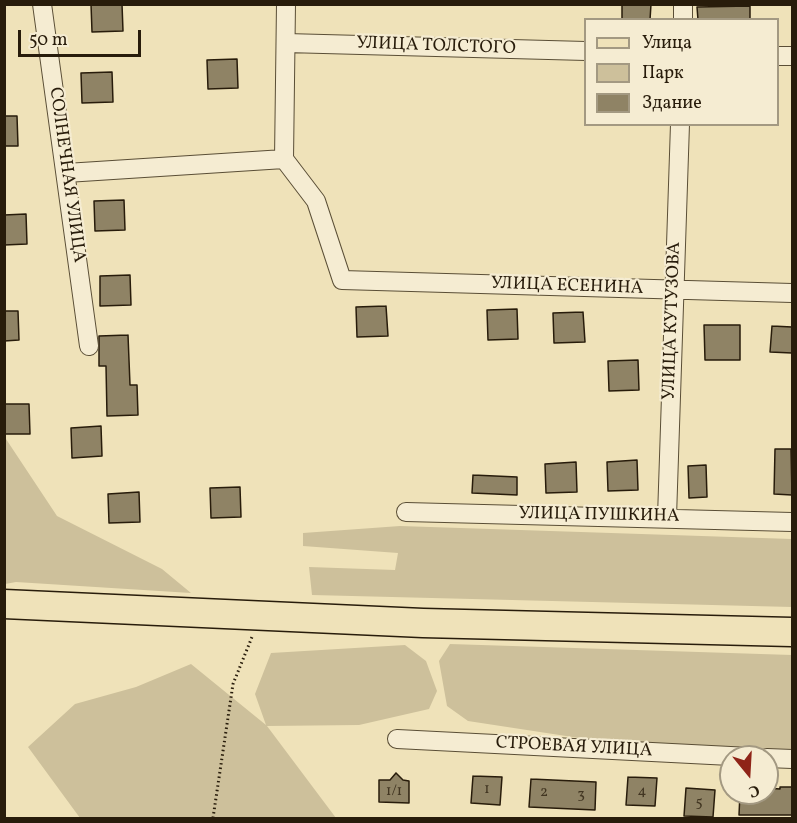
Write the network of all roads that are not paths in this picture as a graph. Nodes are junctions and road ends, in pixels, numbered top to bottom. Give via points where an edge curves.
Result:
1 (42, 4) edge
2 (286, 4) edge
3 (286, 42) junction
4 (584, 51) edge
5 (680, 126) edge
6 (284, 159) junction
7 (66, 173) junction
8 (674, 290) junction
9 (792, 293) edge
10 (89, 346) dead end
11 (406, 512) dead end
12 (667, 517) junction
13 (792, 522) edge
14 (4, 604) edge
15 (792, 632) edge
16 (398, 739) dead end
17 (719, 755) edge

1 - 7 street, СОЛНЕЧНАЯ УЛИЦА
2 - 3 street
3 - 4 street, УЛИЦА ТОЛСТОГО
3 - 6 street
5 - 8 street, УЛИЦА КУТУЗОВА
6 - 7 street
6 - 8 street, УЛИЦА ЕСЕНИНА via 316,201 342,280
7 - 10 street, СОЛНЕЧНАЯ УЛИЦА
8 - 9 street, УЛИЦА ЕСЕНИНА
8 - 12 street, УЛИЦА КУТУЗОВА
11 - 12 street, УЛИЦА ПУШКИНА
12 - 13 street, УЛИЦА ПУШКИНА
14 - 15 main road via 423,623
16 - 17 street, СТРОЕВАЯ УЛИЦА

